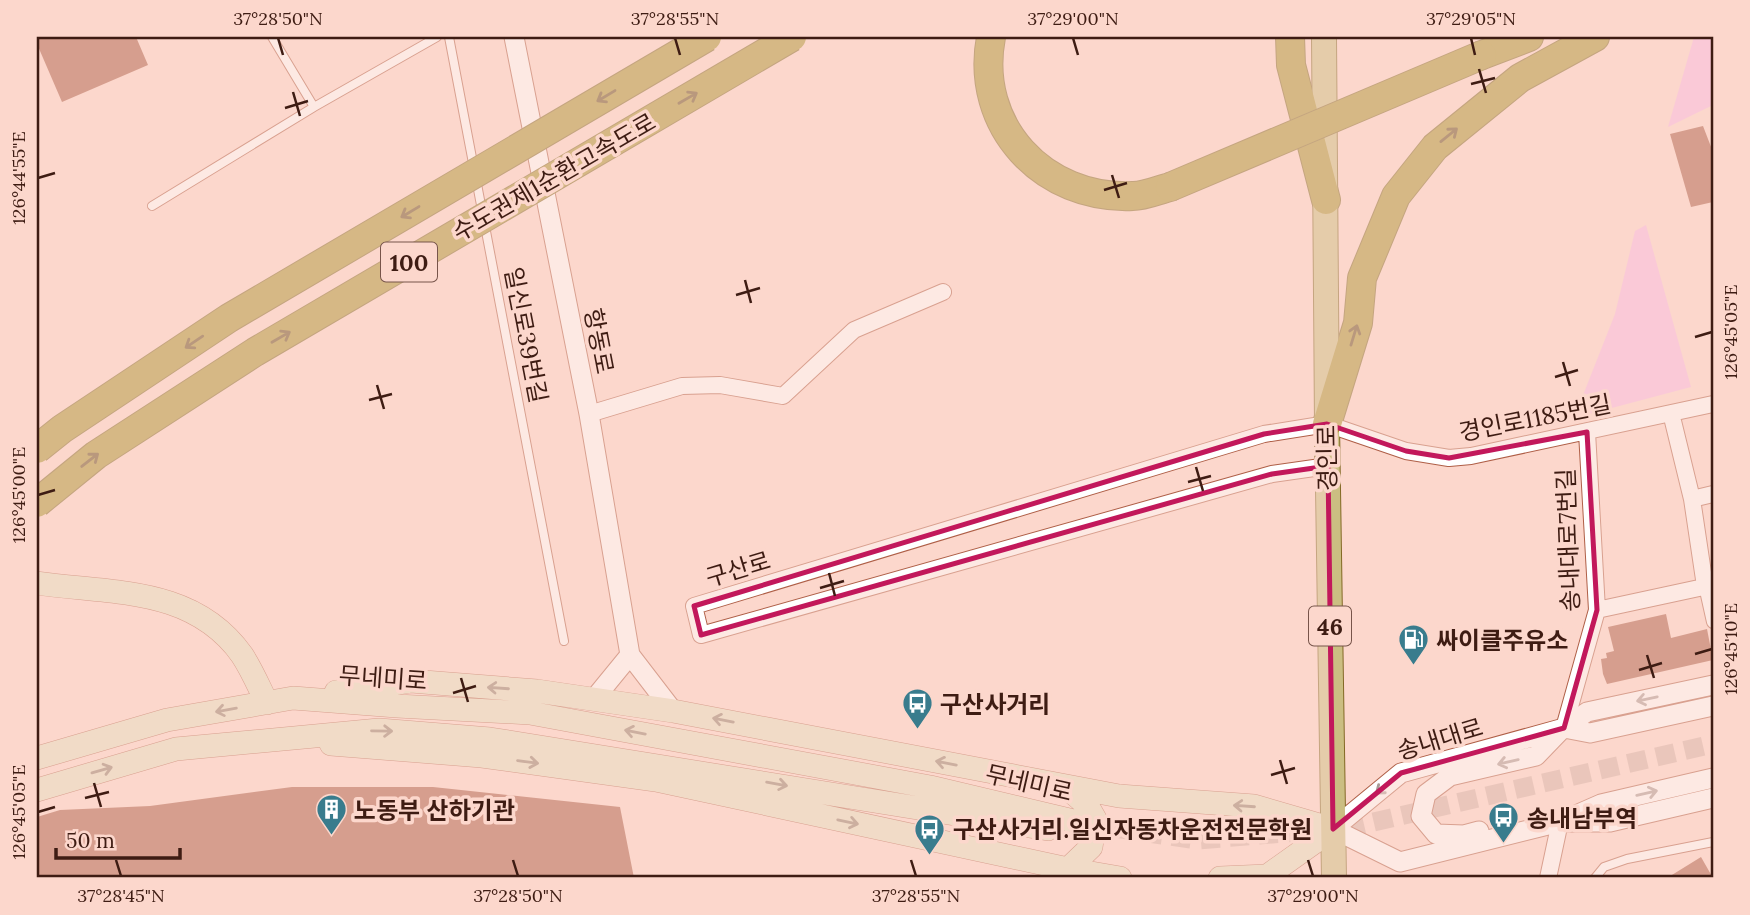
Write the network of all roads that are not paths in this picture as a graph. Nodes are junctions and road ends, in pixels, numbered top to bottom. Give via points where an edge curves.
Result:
1 (272, 37) edge
2 (437, 37) edge
3 (449, 37) edge
4 (514, 37) edge
5 (707, 37) edge
6 (792, 37) edge
7 (991, 37) edge
8 (1008, 37) edge
9 (1290, 37) edge
10 (1324, 37) edge
11 (1529, 37) edge
12 (1595, 37) edge
13 (1481, 45) edge
14 (314, 107) junction
15 (1167, 179) junction
16 (1326, 200) junction
17 (152, 206) dead end
18 (943, 292) dead end
19 (1713, 404) edge
20 (1671, 413) junction
21 (589, 414) junction
22 (1327, 424) junction
23 (1587, 432) junction
24 (37, 449) edge
25 (1328, 466) junction
26 (1713, 494) edge
27 (1692, 499) junction
28 (37, 503) edge
29 (37, 583) edge
30 (1709, 585) edge
31 (1597, 610) junction
32 (1713, 622) edge
33 (564, 641) dead end
34 (630, 655) junction
35 (1713, 685) edge
36 (293, 698) junction
37 (594, 699) junction
38 (267, 703) junction
39 (1713, 706) edge
40 (673, 711) junction
41 (1564, 728) junction
42 (289, 739) junction
43 (37, 758) edge
44 (1713, 778) edge
45 (1065, 786) junction
46 (37, 790) edge
47 (1713, 798) edge
48 (1560, 822) junction
49 (1333, 829) junction
50 (1713, 842) edge
51 (1068, 869) junction
52 (1120, 878) edge
53 (1220, 878) edge
54 (1334, 878) edge
55 (1548, 878) edge
56 (1595, 878) edge

1 - 14 lane
2 - 14 lane
3 - 33 lane, 일신로39번길
4 - 21 street, 항동로
5 -> 24 highway, 수도권제1순환고속도로 / 100, bridge via 229,318
28 -> 6 highway, 수도권제1순환고속도로 / 100, bridge via 96,455 255,352
7 - 15 highway via 987,58 992,99 1008,135 1032,164 1064,184 1100,194 1135,197
8 - 15 highway via 1003,59 1008,95 1023,129 1042,152 1070,171 1103,181
9 - 16 highway via 1291,65
10 - 16 main road, 경인로 / 46
11 - 13 highway
22 -> 12 highway via 1358,323 1362,278 1396,196 1434,147 1520,78
13 - 15 highway, bridge
14 - 17 lane
16 - 22 main road, 경인로 / 46
18 - 21 street via 854,330 783,396 720,385 682,386
19 - 20 street, 경인로1185번길
20 - 23 street, 경인로1185번길
20 - 27 street
21 - 34 street, 항동로
22 - 23 street, 경인로1185번길 via 1406,451 1449,458
22 - 25 main road, 경인로 / 46
22 - 25 street, 구산로 via 1265,434 694,606 701,635 1272,474
23 - 31 street, 송내대로7번길
25 - 49 main road, 경인로 / 46
26 - 27 street
27 - 30 street
29 - 38 main road via 172,602 209,621 241,654
30 - 31 street
30 - 32 street
31 - 41 street, 송내대로7번길
34 - 37 street
34 - 40 street, 항동로
35 -> 41 street, 송내대로 via 1587,712
37 -> 36 main road via 411,681
36 - 38 main road, 무네미로
42 -> 36 main road, 무네미로 via 379,730 490,739 1045,829 1086,824 930,787 530,713
37 - 40 main road
38 -> 43 main road, 무네미로 via 167,720
39 - 41 street, 송내대로 via 1590,733
45 -> 40 main road
41 -> 48 street via 1536,756 1450,776 1426,794 1421,816 1436,834 1464,835 1539,816
41 -> 49 street, 송내대로 via 1401,773
46 -> 42 main road, 무네미로 via 176,749
42 -> 51 main road via 482,756 656,780
48 -> 44 street via 1601,804
49 -> 45 main road via 1254,806 1119,796
45 - 51 main road via 1087,804 1095,819 1091,847
47 - 48 street via 1610,822
48 - 49 street via 1400,862
48 - 55 street
49 - 53 main road via 1267,876
49 - 54 main road, 경인로 / 46
50 - 56 lane via 1627,859 1604,867
51 - 52 main road

